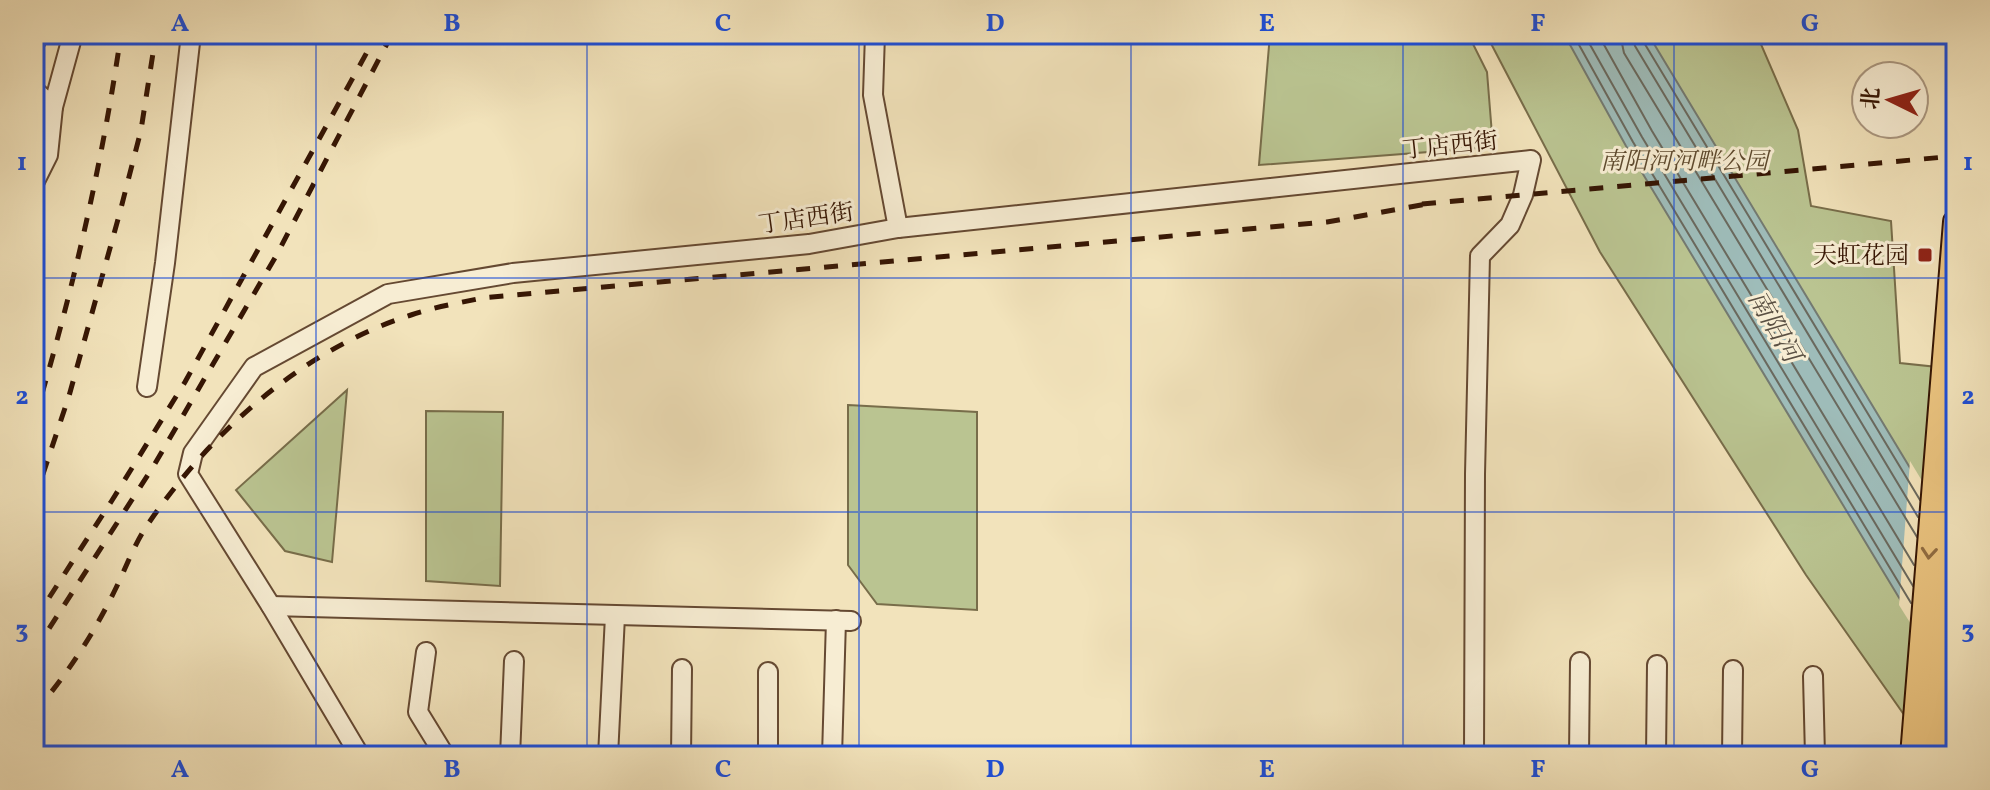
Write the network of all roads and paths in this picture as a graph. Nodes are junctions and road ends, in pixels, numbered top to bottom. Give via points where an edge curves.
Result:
1 (73, 34) edge
2 (191, 34) edge
3 (875, 34) edge
4 (34, 90) edge
5 (53, 107) junction
6 (34, 183) edge
7 (1956, 222) edge
8 (898, 228) junction
9 (147, 387) dead end
10 (1956, 505) edge
11 (271, 606) junction
12 (615, 616) junction
13 (426, 652) dead end
14 (514, 661) dead end
15 (1580, 662) dead end
16 (1657, 665) dead end
17 (682, 669) dead end
18 (1733, 670) dead end
19 (768, 672) dead end
20 (1813, 676) dead end
21 (360, 756) edge
22 (445, 756) edge
23 (510, 756) edge
24 (608, 756) edge
25 (681, 756) edge
26 (768, 756) edge
27 (832, 756) edge
28 (1474, 756) edge
29 (1579, 756) edge
30 (1656, 756) edge
31 (1732, 756) edge
32 (1815, 756) edge
33 (1913, 756) edge
34 (1935, 756) edge

1 - 5 street
2 - 9 street
3 - 8 street via 873,95
4 - 5 street
5 - 6 street via 48,155
7 -> 33 main road
8 - 11 street, 丁店西街 via 809,244 513,273 388,294 254,367 193,453 188,474
8 - 28 street, 丁店西街 via 1531,160 1510,225 1480,256
10 - 34 main road
11 - 12 street
11 - 21 street, 丁店西街
12 - 24 street
12 - 27 street via 844,620
13 - 22 street via 418,712
14 - 23 street
15 - 29 street
16 - 30 street
17 - 25 street
18 - 31 street
19 - 26 street
20 - 32 street

